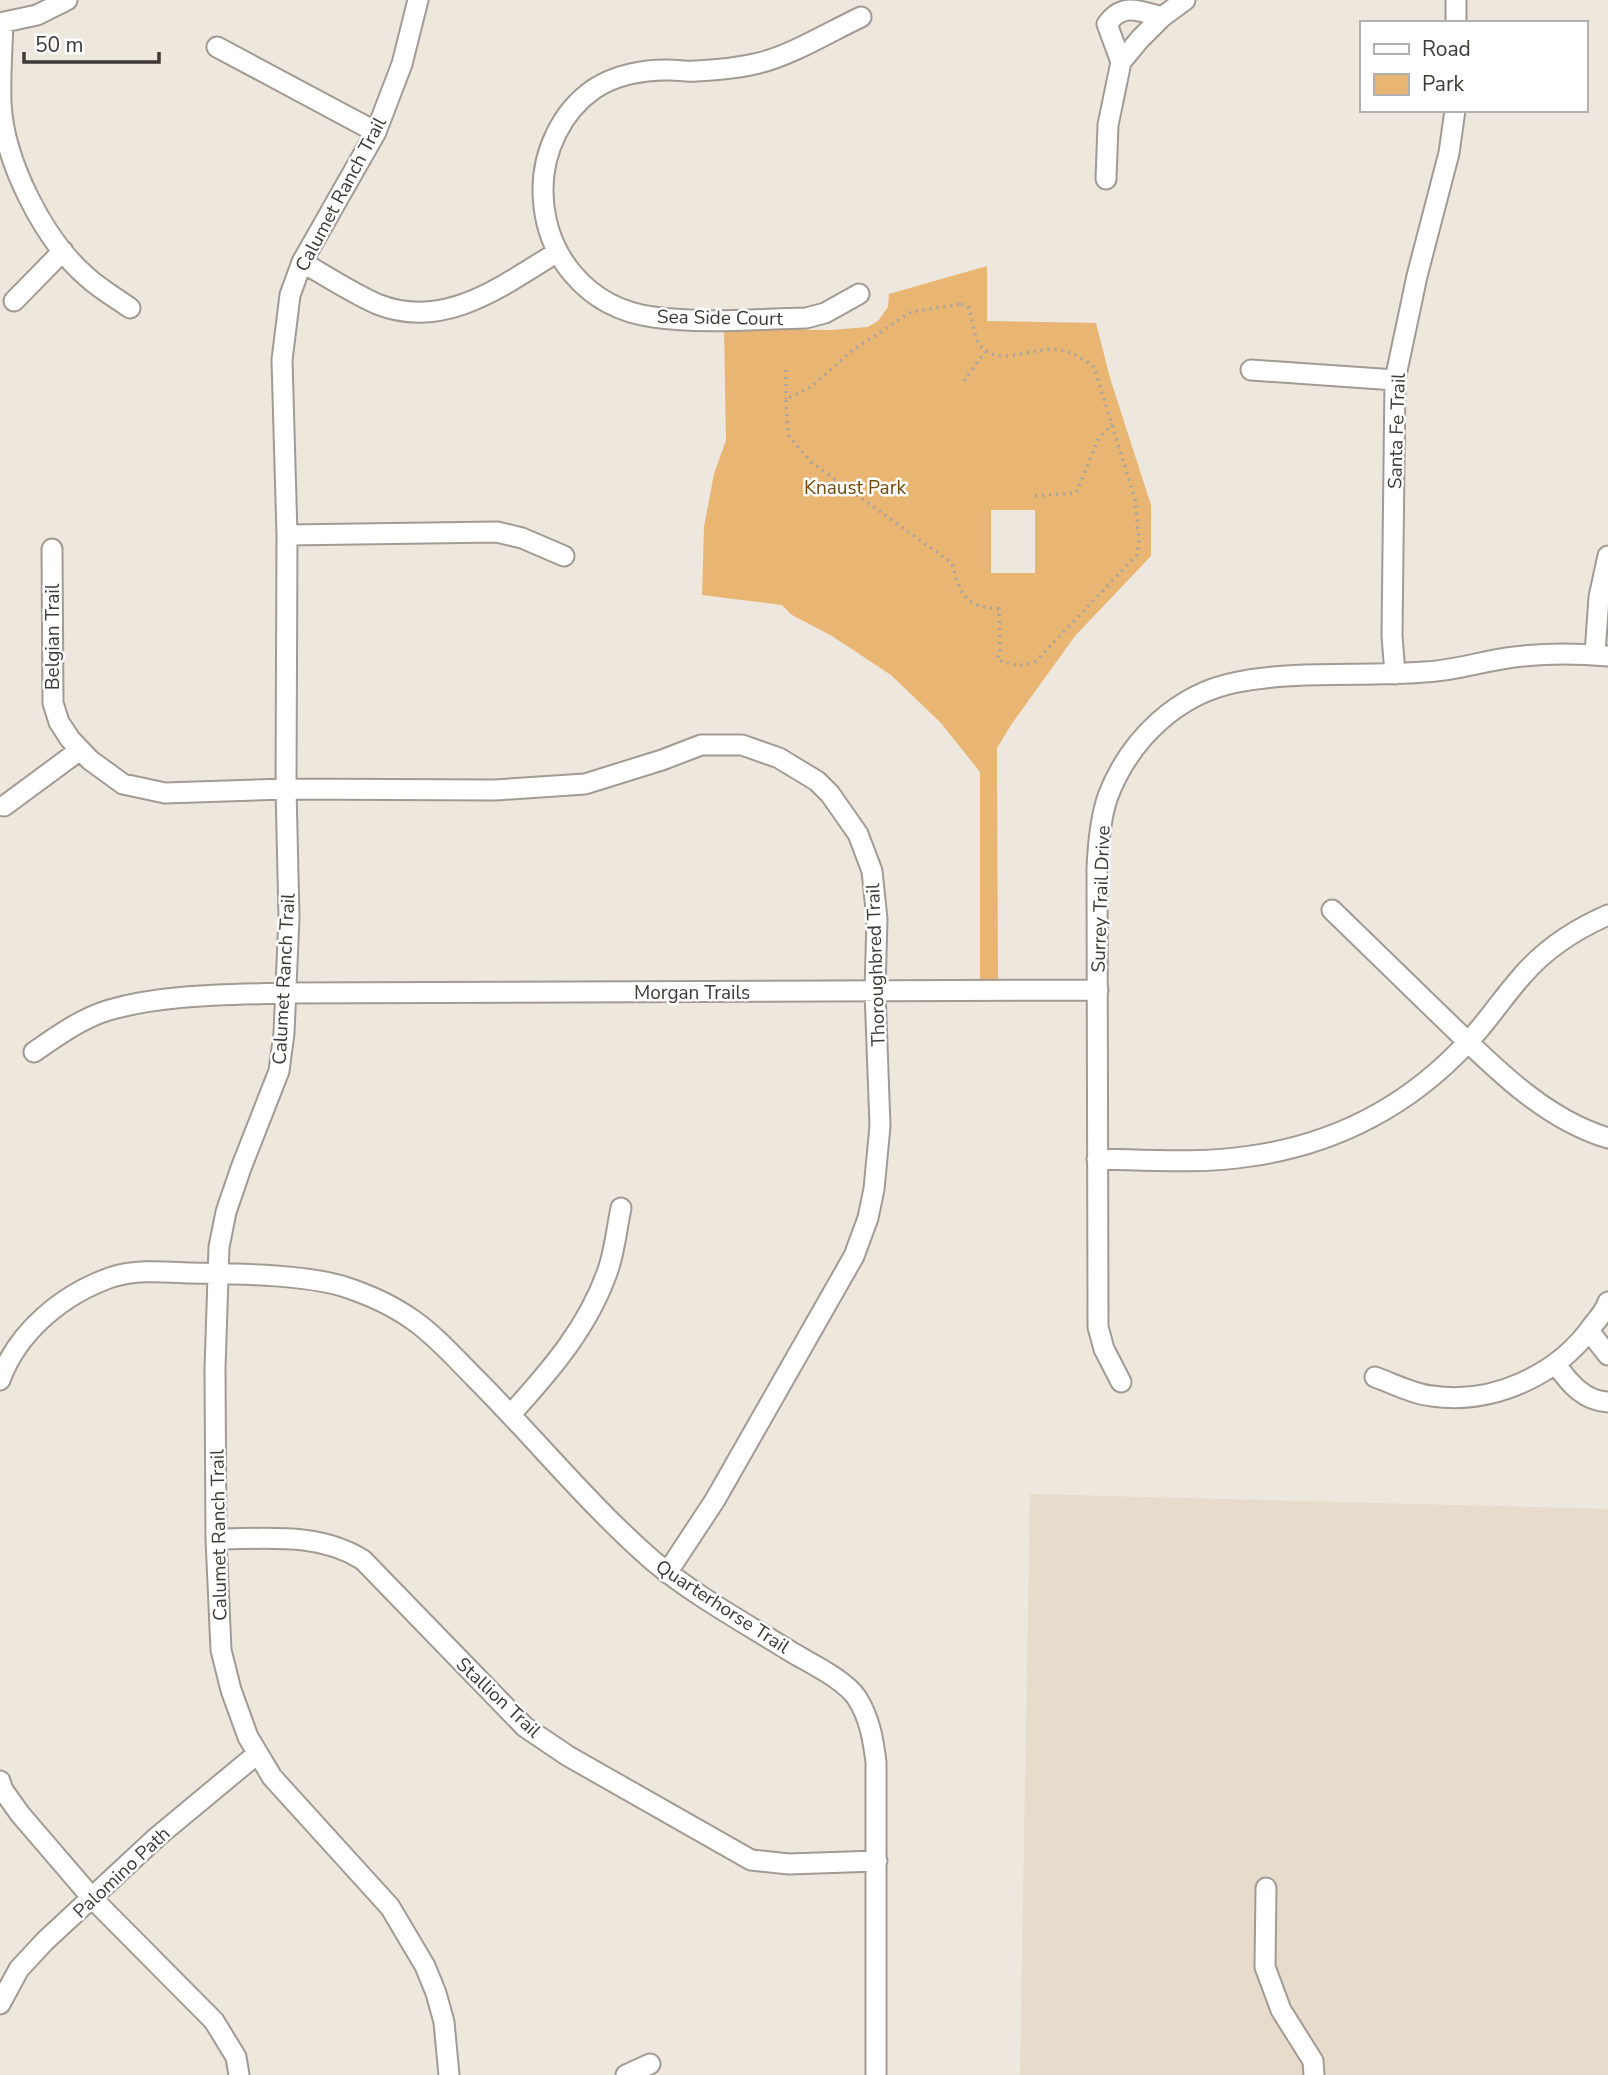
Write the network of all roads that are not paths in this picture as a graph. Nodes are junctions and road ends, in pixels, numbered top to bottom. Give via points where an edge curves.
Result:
1 (67, 0) edge
2 (418, 0) edge
3 (1185, 0) edge
4 (1456, 0) edge
5 (861, 17) dead end
6 (1162, 17) junction
7 (1456, 21) edge
8 (1, 23) edge
9 (217, 47) dead end
10 (1121, 62) junction
11 (1455, 112) edge
12 (376, 132) junction
13 (1106, 179) dead end
14 (63, 251) junction
15 (556, 253) junction
16 (302, 262) junction
17 (859, 294) dead end
18 (14, 301) dead end
19 (130, 308) dead end
20 (1251, 370) dead end
21 (1395, 380) junction
22 (287, 535) junction
23 (52, 549) dead end
24 (564, 556) dead end
25 (1608, 556) edge
26 (1601, 655) edge
27 (1395, 674) junction
28 (80, 750) junction
29 (286, 789) junction
30 (4, 806) dead end
31 (1332, 910) dead end
32 (1608, 915) edge
33 (1098, 990) junction
34 (876, 991) junction
35 (286, 993) junction
36 (1468, 1042) junction
37 (34, 1052) dead end
38 (1608, 1138) edge
39 (1097, 1159) junction
40 (621, 1209) dead end
41 (218, 1273) junction
42 (1608, 1302) edge
43 (1589, 1331) junction
44 (1608, 1354) edge
45 (1556, 1364) junction
46 (1375, 1377) dead end
47 (0, 1380) edge
48 (1121, 1382) dead end
49 (1608, 1402) edge
50 (511, 1414) junction
51 (216, 1539) junction
52 (667, 1573) junction
53 (257, 1754) junction
54 (0, 1781) edge
55 (877, 1861) junction
56 (1266, 1888) dead end
57 (93, 1899) junction
58 (0, 2004) edge
59 (650, 2064) dead end
60 (239, 2075) edge
61 (449, 2075) edge
62 (626, 2075) edge
63 (876, 2075) edge
64 (1314, 2075) edge

1 - 8 street via 37,15
2 - 12 street, Calumet Ranch Trail via 402,64
3 - 6 street
4 - 7 street
5 - 15 street via 761,62 694,72 638,71 594,89 561,125 548,151 543,209
6 - 10 street
6 - 10 street via 1126,9 1115,14 1107,24
8 - 14 street via 1,105 10,154 32,202
9 - 12 street
10 - 13 street via 1108,125
11 - 21 street, Santa Fe Trail
12 - 16 street, Calumet Ranch Trail
14 - 18 street
14 - 19 street via 87,277
15 - 16 street via 478,300 431,312 378,304
15 - 17 street, Sea Side Court via 597,296 650,317 806,318
16 - 22 street, Calumet Ranch Trail via 290,295 282,360
20 - 21 street
21 - 27 street, Santa Fe Trail
22 - 24 street via 497,531
22 - 29 street, Calumet Ranch Trail
23 - 28 street, Belgian Trail via 53,703 59,722
25 - 26 street via 1599,597
26 - 27 street, Surrey Trail Drive via 1546,654
27 - 33 street, Surrey Trail Drive via 1238,682 1207,691 1148,731 1123,763 1099,834
28 - 29 street, Belgian Trail via 123,784 165,793
28 - 30 street
29 - 34 street, Thoroughbred Trail via 495,790 584,784 701,745 742,745 779,758 817,781 858,834 872,871
29 - 35 street, Calumet Ranch Trail
31 - 36 street
32 - 36 street via 1550,948
33 - 34 street, Morgan Trails
33 - 39 street, Surrey Trail Drive
34 - 35 street, Morgan Trails
34 - 52 street, Thoroughbred Trail via 880,1126 869,1218 854,1256 715,1500
35 - 37 street, Morgan Trails via 200,997 108,1010
35 - 41 street, Calumet Ranch Trail via 279,1071 226,1212
36 - 38 street via 1553,1113
36 - 39 street via 1389,1109 1343,1132 1295,1148 1249,1157
39 - 48 street, Surrey Trail Drive via 1098,1327
40 - 50 street via 609,1266 588,1316 546,1376
41 - 47 street, Quarterhorse Trail via 139,1272 79,1292 40,1318 8,1358
41 - 50 street, Quarterhorse Trail via 340,1286 377,1298 415,1321
41 - 51 street, Calumet Ranch Trail
42 - 43 street
43 - 44 street
43 - 45 street
45 - 46 street via 1524,1382 1460,1398 1430,1396
45 - 49 street via 1586,1396
50 - 52 street, Quarterhorse Trail via 580,1492
51 - 53 street, Calumet Ranch Trail via 221,1650 231,1690
51 - 55 street, Stallion Trail via 292,1538 349,1551 526,1727 568,1756 751,1860 789,1864
52 - 55 street, Quarterhorse Trail via 830,1675 855,1696 870,1724 876,1762
53 - 57 street, Palomino Path via 157,1837
53 - 61 street, Calumet Ranch Trail via 397,1919 436,1993
54 - 57 street via 20,1814
55 - 63 street, Quarterhorse Trail
56 - 64 street via 1265,1967 1281,2010 1313,2061
57 - 58 street, Palomino Path via 19,1969
57 - 60 street via 214,2021 236,2057
59 - 62 street

